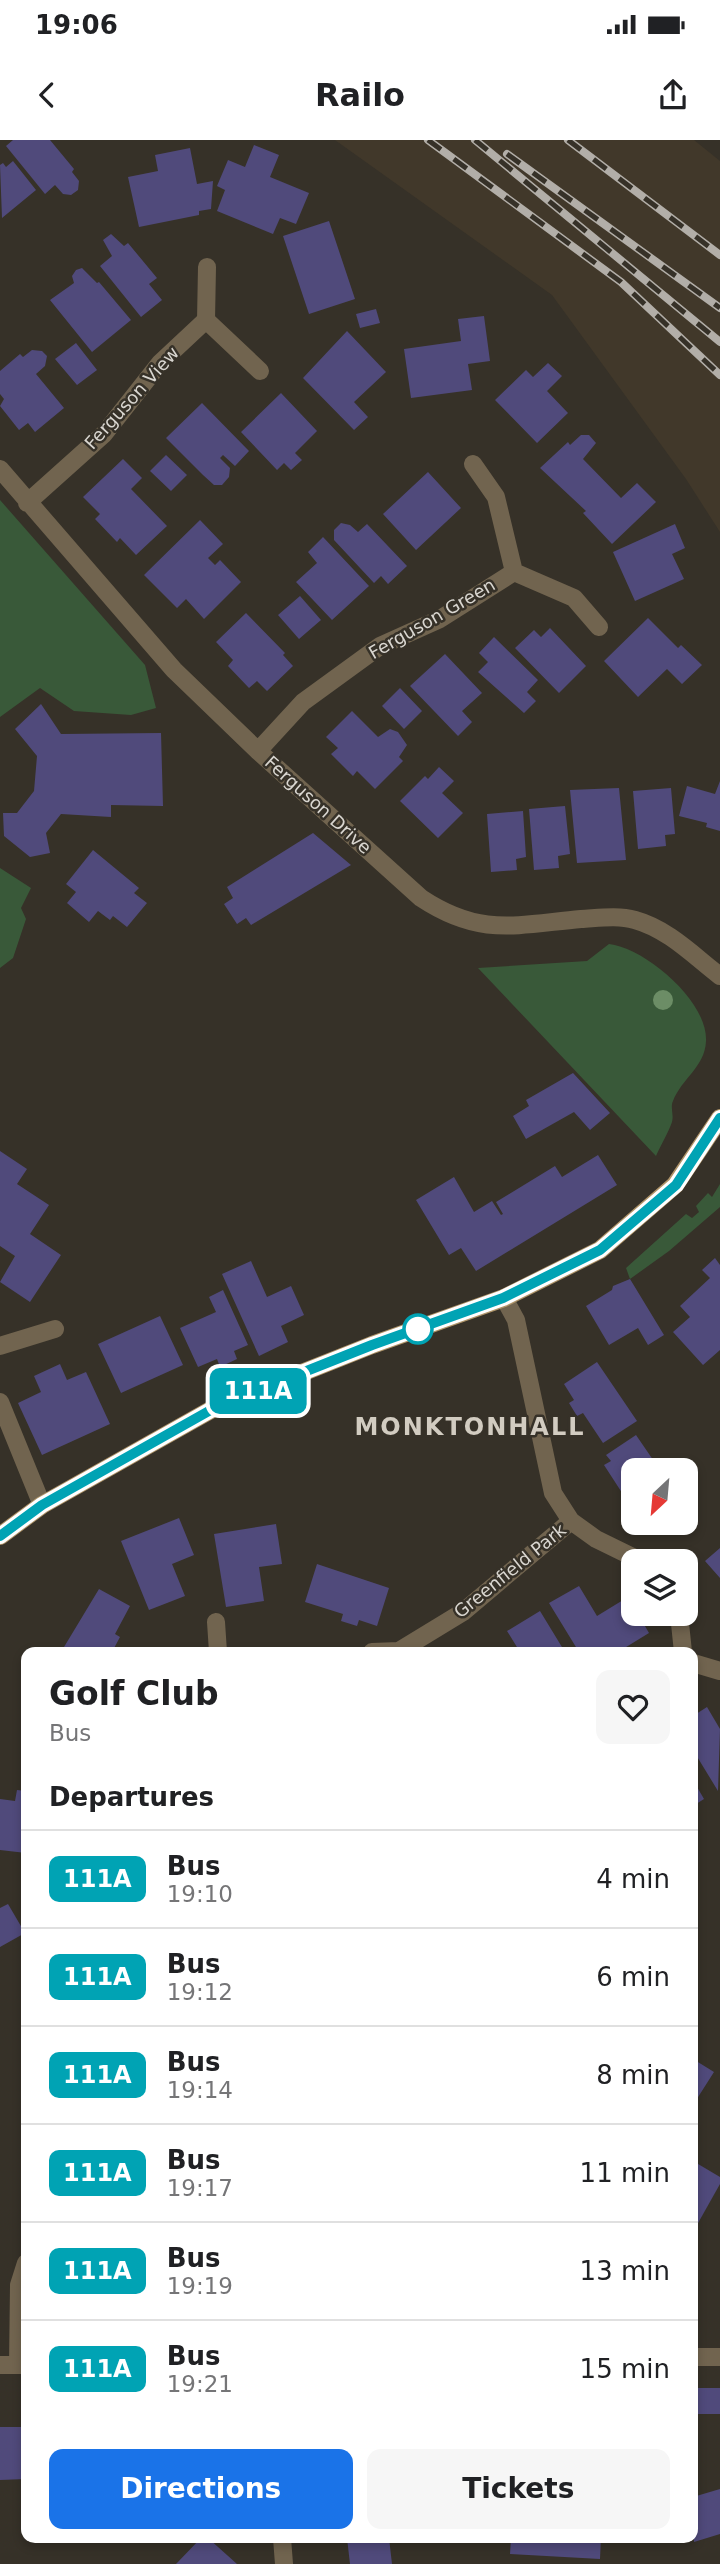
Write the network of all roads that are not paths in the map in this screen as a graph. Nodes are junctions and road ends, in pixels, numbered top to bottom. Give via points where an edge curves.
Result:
1 (207, 267) dead end
2 (206, 320) junction
3 (260, 371) dead end
4 (473, 464) dead end
5 (0, 469) edge
6 (27, 503) junction
7 (514, 572) junction
8 (599, 627) dead end
9 (258, 751) junction
10 (720, 976) edge
11 (720, 1118) edge
12 (503, 1298) junction
13 (55, 1329) dead end
14 (0, 1346) edge
15 (0, 1402) edge
16 (42, 1505) junction
17 (571, 1521) junction
18 (0, 1536) edge
19 (621, 1551) edge
20 (216, 1622) dead end
21 (680, 1626) edge
22 (218, 1647) edge
23 (406, 1647) edge
24 (682, 1647) edge
25 (698, 1664) edge
26 (720, 1671) edge
27 (21, 2279) edge
28 (21, 2338) edge
29 (698, 2357) edge
30 (720, 2357) edge
31 (0, 2365) edge
32 (21, 2365) edge
33 (282, 2543) edge
34 (284, 2564) edge

1 - 2 street
2 - 3 street
2 - 6 street, Ferguson View via 160,363 104,433
4 - 7 street, Ferguson Green via 496,497
5 - 6 street, Ferguson Drive
6 - 9 street, Ferguson Drive via 174,670
7 - 8 street, Ferguson Green via 574,598
7 - 9 street, Ferguson Green via 440,619 380,646 303,702
9 - 10 street, Ferguson Drive via 421,898 446,914 471,924 499,927 607,917 634,919 657,928
11 - 12 main road via 676,1185 600,1250
12 - 16 main road via 216,1407
12 - 17 street, Greenfield Park via 516,1320 553,1493
13 - 14 street
15 - 16 street
16 - 18 main road
17 - 19 street, Greenfield Park
17 - 23 street, Greenfield Park via 463,1612
20 - 22 street
21 - 24 street
25 - 26 street
27 - 28 street
29 - 30 street
31 - 32 street
33 - 34 street

